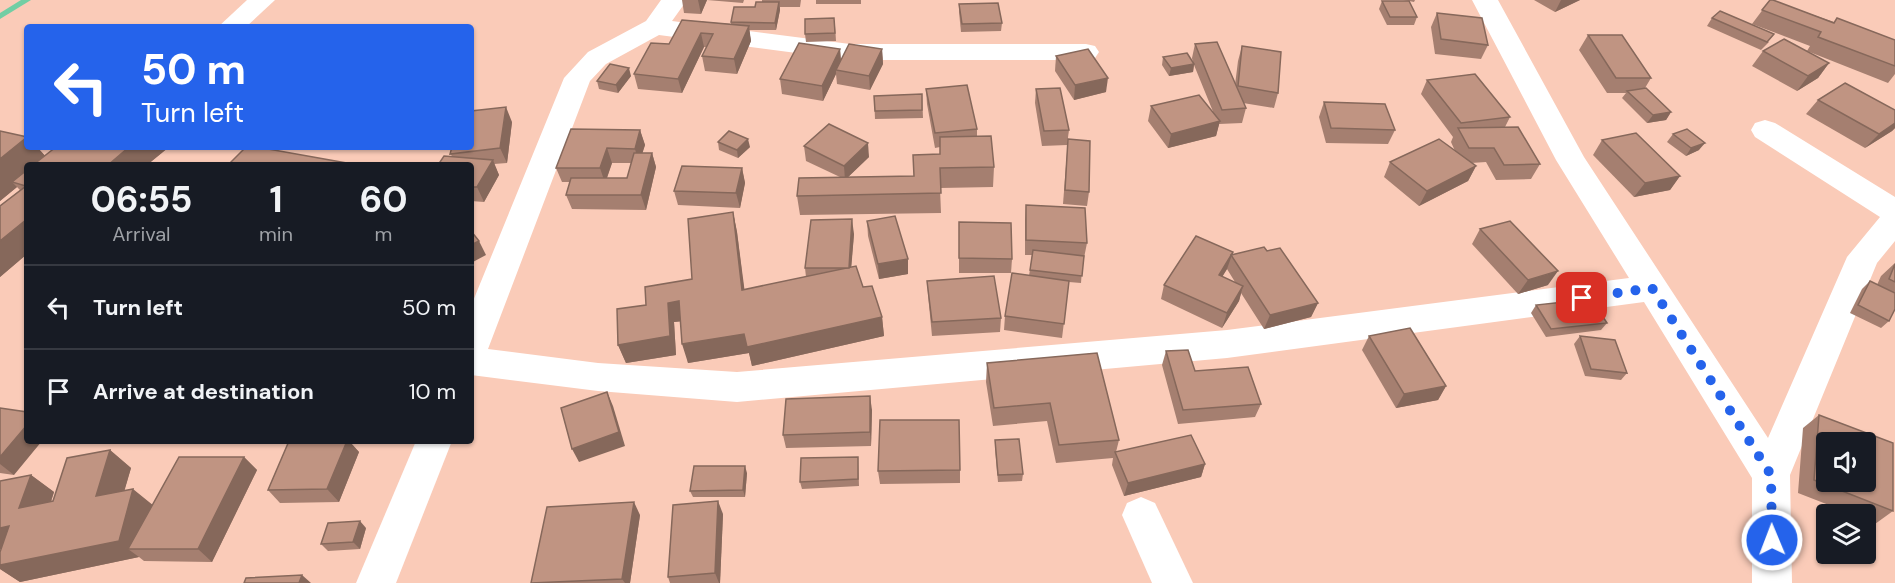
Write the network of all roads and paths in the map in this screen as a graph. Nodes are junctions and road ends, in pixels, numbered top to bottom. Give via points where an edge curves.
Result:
1 (262, 0) edge
2 (674, 0) edge
3 (1485, 0) edge
4 (234, 24) edge
5 (654, 27) junction
6 (1086, 52) edge
7 (1765, 130) dead end
8 (1895, 212) edge
9 (1895, 220) edge
10 (1863, 257) junction
11 (1895, 270) edge
12 (1652, 288) junction
13 (474, 340) edge
14 (474, 361) edge
15 (433, 444) edge
16 (1771, 475) junction
17 (1141, 515) dead end
18 (376, 583) edge
19 (1173, 583) edge
20 (1773, 583) edge

1 - 4 street
2 - 5 street
3 - 12 street via 1571,160
5 - 6 street via 850,52
5 - 13 street via 597,58 578,78
7 - 8 street
9 - 10 street
10 - 11 street
10 - 16 street
12 - 14 street via 1227,344 737,387 598,377
12 - 16 street
15 - 18 street
16 - 20 street
17 - 19 street

